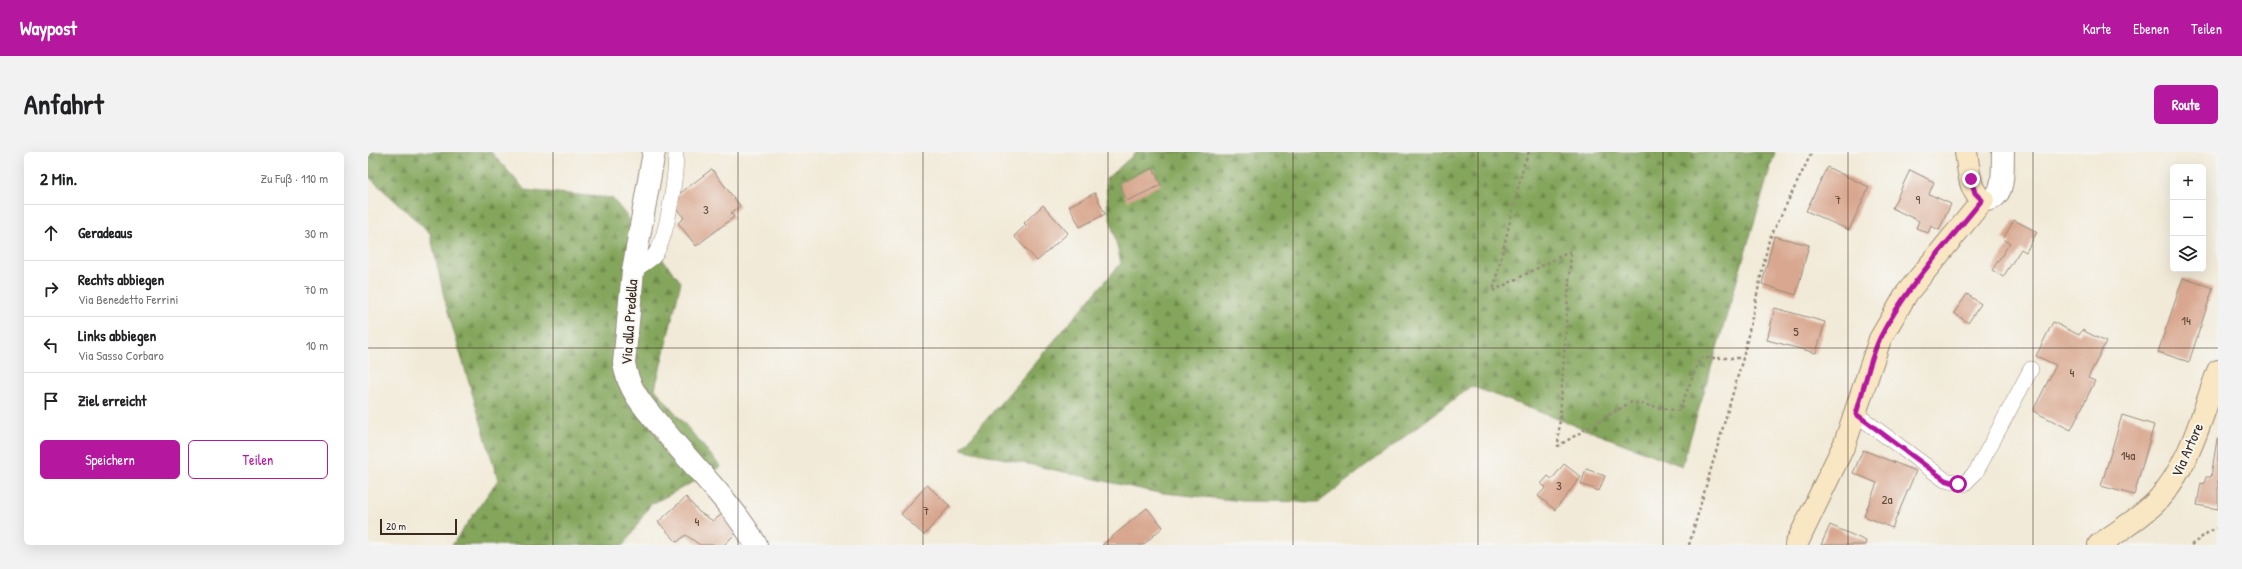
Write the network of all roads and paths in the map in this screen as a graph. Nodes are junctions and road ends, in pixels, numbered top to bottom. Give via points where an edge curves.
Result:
1 (654, 152) edge
2 (676, 152) edge
3 (1529, 152) edge
4 (1812, 152) edge
5 (1966, 152) edge
6 (2003, 152) edge
7 (1982, 200) junction
8 (633, 271) junction
9 (1743, 358) junction
10 (2031, 369) dead end
11 (2218, 371) edge
12 (1856, 414) junction
13 (2218, 528) edge
14 (756, 545) edge
15 (1689, 545) edge
16 (1796, 545) edge
17 (2099, 545) edge
18 (2191, 545) edge

1 - 8 street, Via alla Predella
2 - 8 lane via 661,244 653,256
3 - 9 path via 1493,291 1571,251 1558,446 1631,402 1680,411 1700,358
4 - 9 path via 1769,240
5 - 7 street via 1972,187
6 - 7 street via 2002,180 1998,194 1994,198
7 - 12 street via 1894,313 1880,339
8 - 14 street, Via alla Predella via 624,363 626,375 642,404 740,520
9 - 15 path
10 - 12 lane via 1976,472 1964,484 1945,480
11 - 17 street, Via Artore via 2191,446 2171,484 2156,502
12 - 16 street via 1845,443
13 - 18 path

